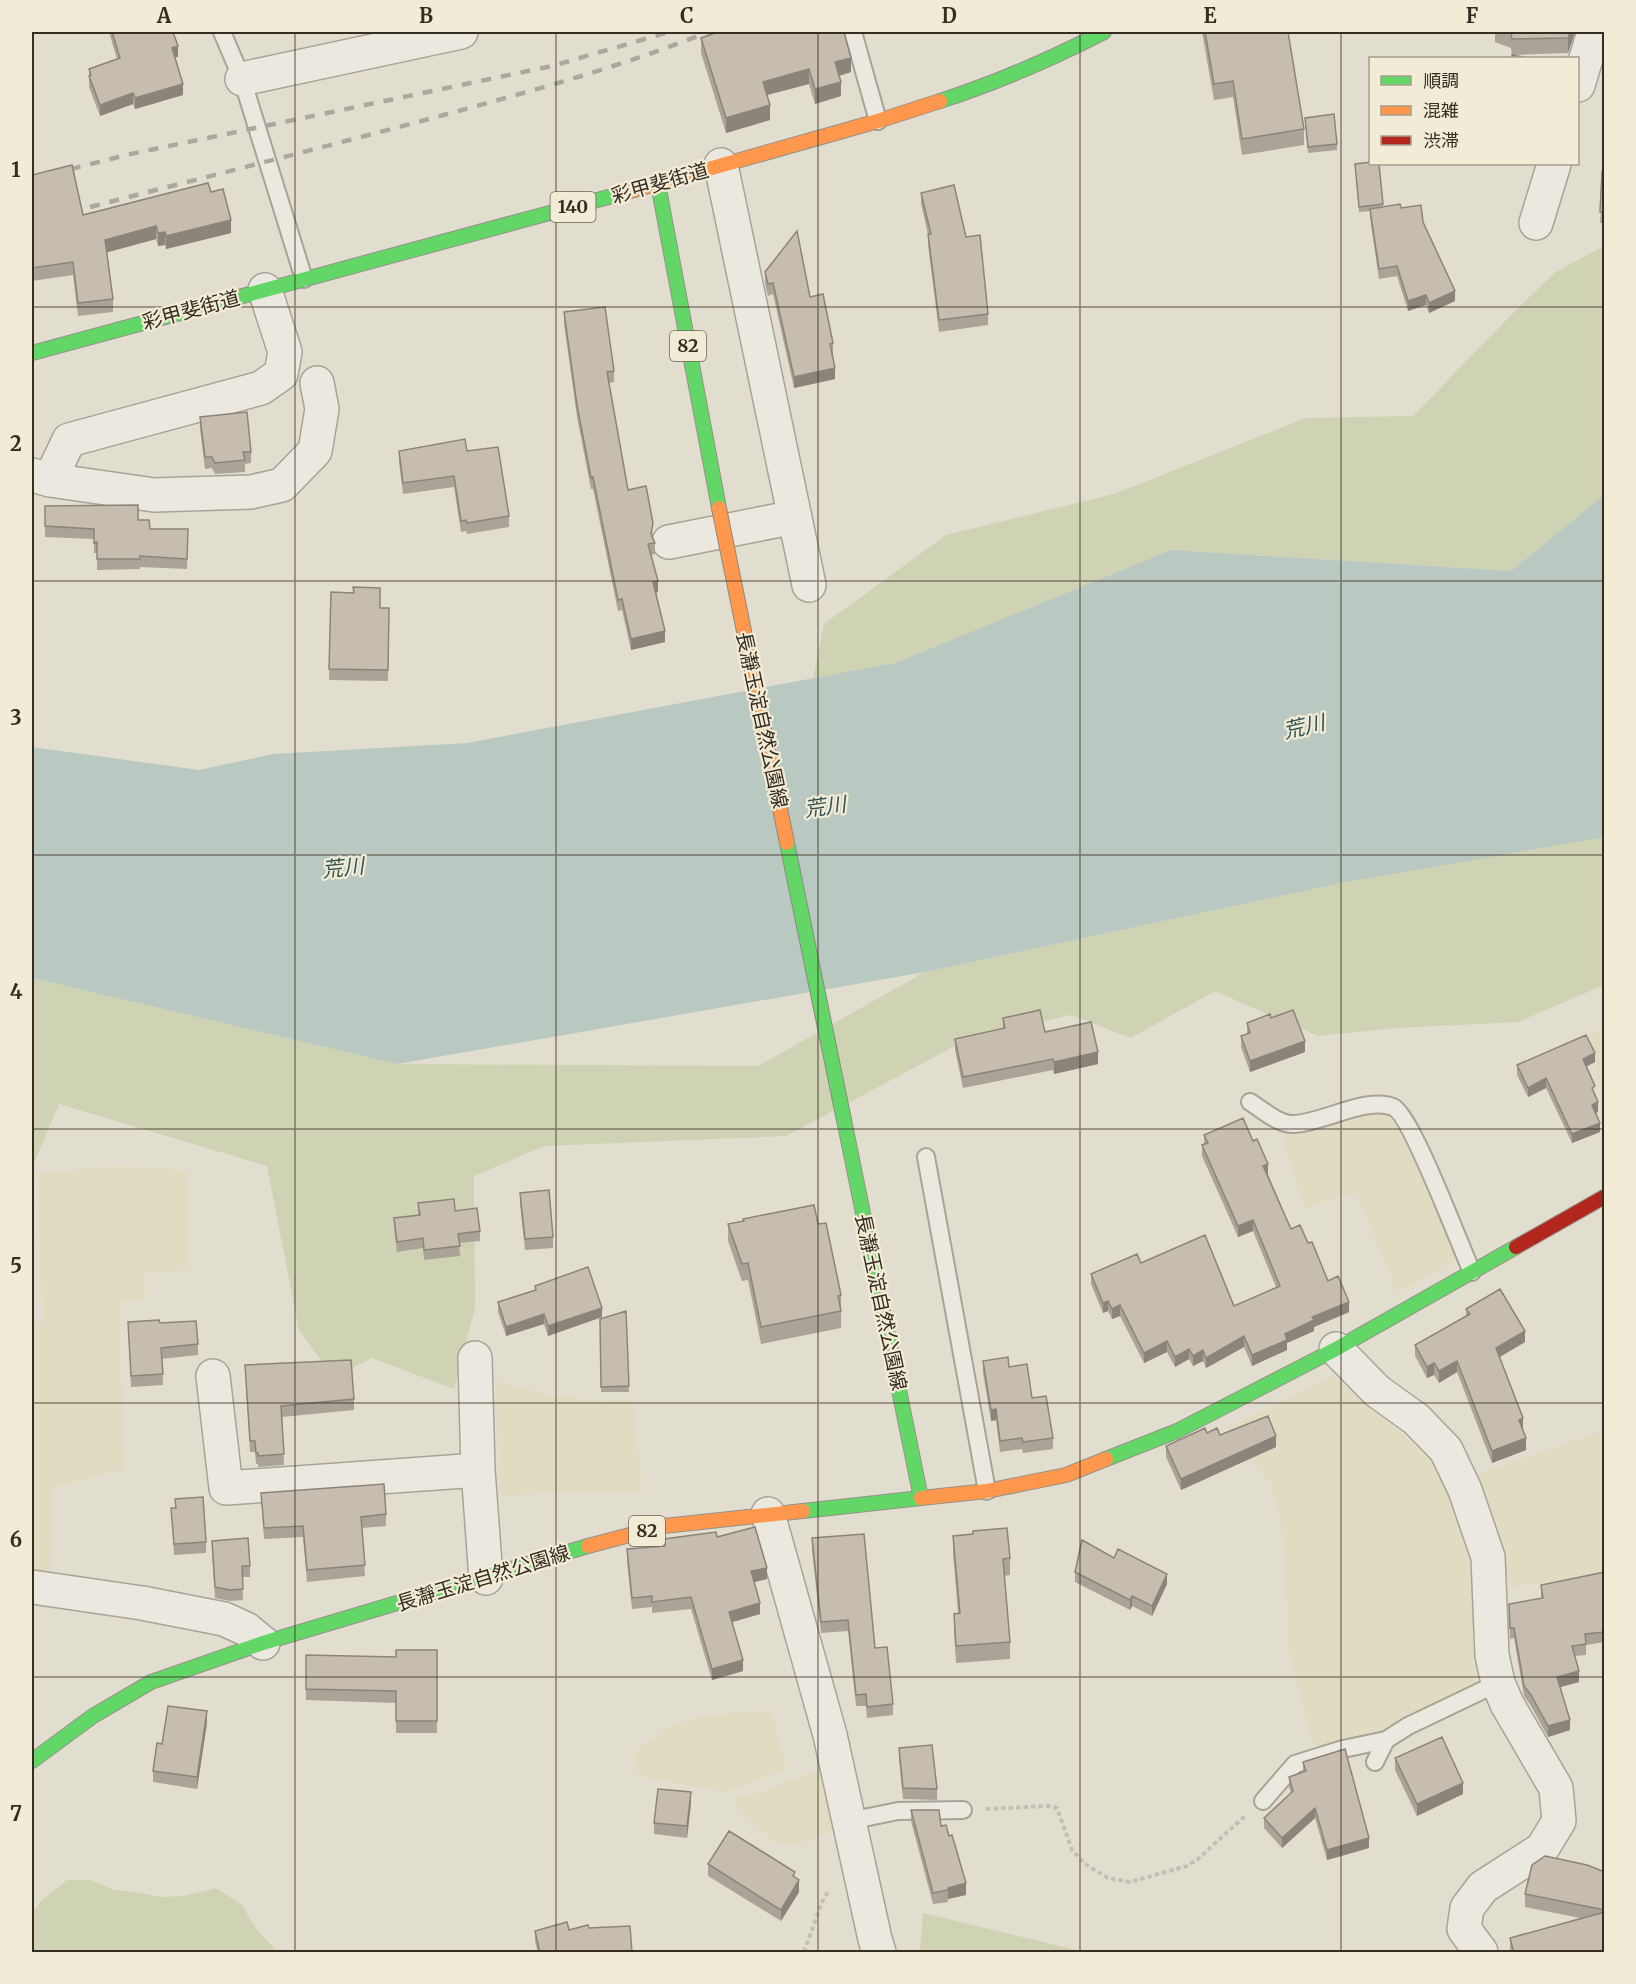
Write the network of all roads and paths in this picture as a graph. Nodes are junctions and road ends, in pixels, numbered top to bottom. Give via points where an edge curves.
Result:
1 (222, 32) edge
2 (461, 32) edge
3 (853, 32) edge
4 (1104, 32) edge
5 (1594, 32) edge
6 (242, 79) junction
7 (1579, 82) edge
8 (878, 121) junction
9 (721, 165) junction
10 (1554, 165) edge
11 (658, 184) junction
12 (1536, 223) dead end
13 (304, 279) junction
14 (265, 290) junction
15 (32, 353) edge
16 (317, 383) dead end
17 (41, 478) edge
18 (795, 517) junction
19 (669, 542) dead end
20 (809, 585) dead end
21 (1250, 1102) dead end
22 (926, 1157) dead end
23 (1605, 1197) edge
24 (1472, 1272) junction
25 (1336, 1349) junction
26 (475, 1359) dead end
27 (213, 1376) dead end
28 (478, 1470) junction
29 (987, 1491) junction
30 (921, 1498) junction
31 (768, 1514) junction
32 (486, 1578) junction
33 (32, 1587) edge
34 (263, 1643) junction
35 (1498, 1683) junction
36 (1386, 1740) junction
37 (32, 1761) edge
38 (1375, 1762) dead end
39 (1263, 1801) joint
40 (963, 1810) joint
41 (852, 1834) junction
42 (804, 1953) edge
43 (879, 1953) edge
44 (1481, 1953) edge

1 - 6 lane
2 - 6 street
3 - 8 lane
4 - 8 main road, 彩甲斐街道 / 140 via 993,84
5 - 7 street
6 - 13 lane
8 - 9 main road, 彩甲斐街道 / 140
9 - 11 main road, 彩甲斐街道 / 140
9 - 18 street
10 - 12 street
11 - 13 main road, 彩甲斐街道 / 140
11 - 30 main road, 長瀞玉淀自然公園線 / 82, bridge via 719,508
13 - 14 main road, 彩甲斐街道 / 140
14 - 15 main road, 彩甲斐街道 / 140
14 - 17 street via 285,352 281,374 261,388 69,440
16 - 17 street via 322,409 315,451 282,484 251,492 154,495
18 - 19 street
18 - 20 street
21 - 24 lane via 1293,1125 1364,1106 1394,1107 1420,1148
22 - 29 lane
23 - 24 main road
24 - 25 main road
25 - 29 main road via 1177,1431 1066,1475
25 - 35 street via 1377,1391 1416,1419 1446,1450 1466,1490 1488,1557 1492,1654
26 - 28 street
27 - 28 street via 226,1488
28 - 32 street
29 - 30 main road
30 - 31 main road, 長瀞玉淀自然公園線 / 82
31 - 32 main road, 長瀞玉淀自然公園線 / 82 via 664,1526
31 - 41 street via 830,1735
32 - 34 main road, 長瀞玉淀自然公園線 / 82
33 - 34 street via 224,1619 246,1629
34 - 37 main road, 長瀞玉淀自然公園線 / 82 via 151,1682 93,1716
35 - 36 lane
35 - 44 street via 1556,1788 1559,1821 1542,1849 1483,1887 1467,1908 1464,1929
36 - 38 lane
36 - 39 lane via 1295,1764
39 - 40 path via 1187,1866 1130,1882 1108,1878 1085,1864 1072,1850 1058,1808
40 - 41 lane via 898,1811
41 - 42 path
41 - 43 street

